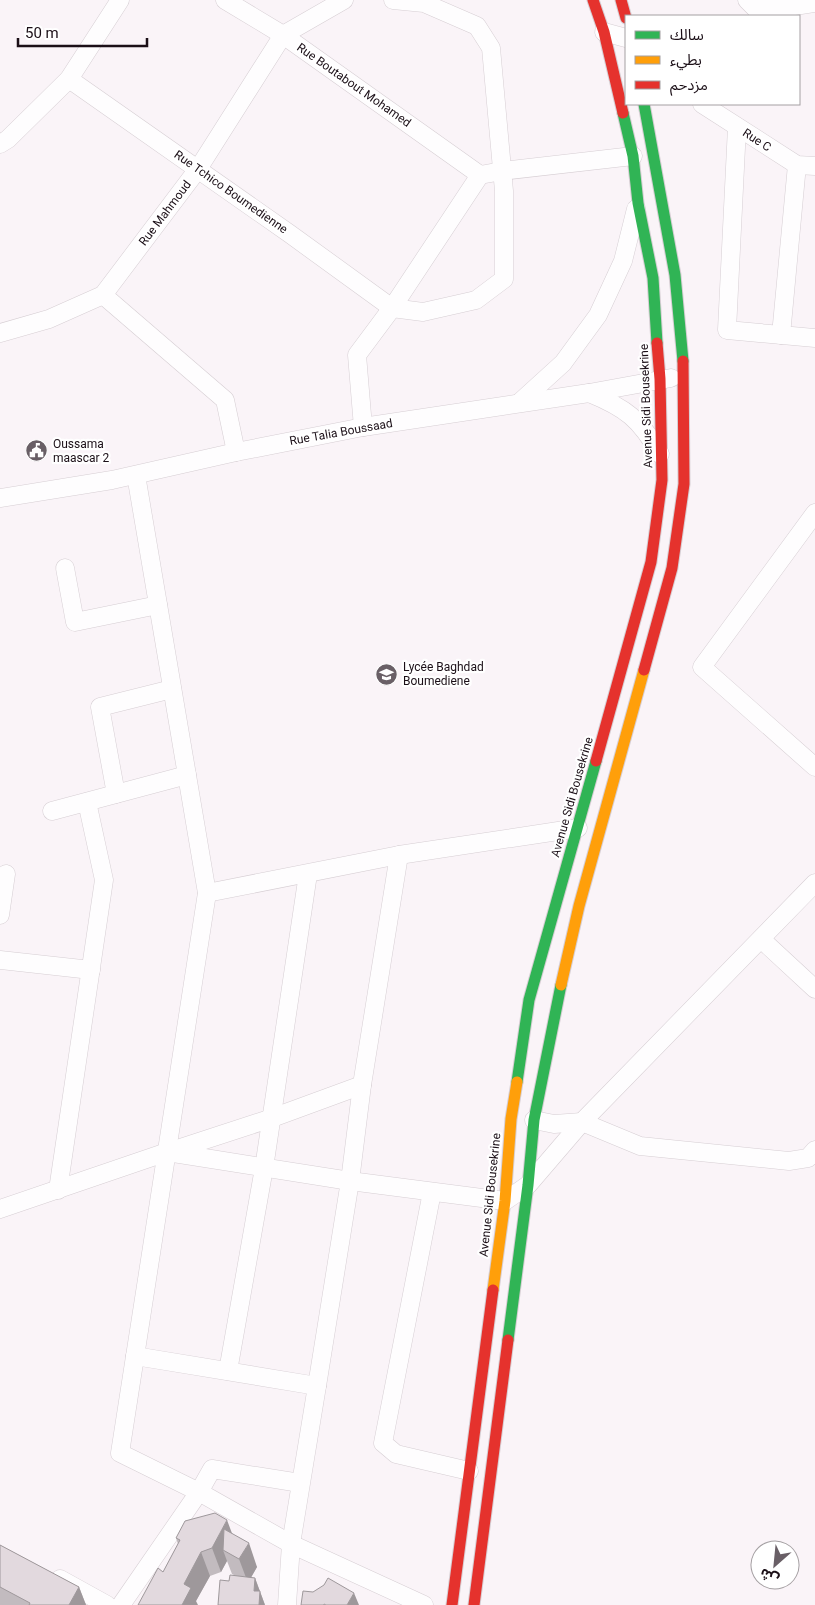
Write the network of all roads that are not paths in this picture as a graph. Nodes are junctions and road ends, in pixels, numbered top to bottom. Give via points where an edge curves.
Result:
1 (120, 0) edge
2 (225, 0) edge
3 (344, 0) edge
4 (393, 0) edge
5 (593, 0) edge
6 (621, 0) edge
7 (747, 0) edge
8 (815, 3) edge
9 (625, 15) edge
10 (604, 32) junction
11 (283, 35) junction
12 (625, 38) edge
13 (69, 79) junction
14 (644, 105) edge
15 (704, 105) edge
16 (737, 126) junction
17 (0, 144) edge
18 (633, 156) junction
19 (797, 165) junction
20 (815, 166) edge
21 (198, 169) junction
22 (502, 171) junction
23 (480, 175) junction
24 (638, 203) junction
25 (103, 294) junction
26 (392, 308) junction
27 (0, 333) edge
28 (781, 335) junction
29 (815, 338) edge
30 (684, 375) junction
31 (660, 380) junction
32 (589, 393) junction
33 (520, 403) junction
34 (363, 427) junction
35 (236, 452) junction
36 (662, 456) junction
37 (136, 475) junction
38 (0, 498) edge
39 (815, 513) edge
40 (65, 568) dead end
41 (158, 605) junction
42 (172, 689) junction
43 (815, 767) edge
44 (187, 775) junction
45 (116, 794) junction
46 (87, 802) junction
47 (52, 811) dead end
48 (578, 828) junction
49 (400, 856) junction
50 (6, 874) dead end
51 (308, 874) junction
52 (815, 883) edge
53 (207, 893) junction
54 (0, 915) edge
55 (761, 939) junction
56 (0, 960) edge
57 (91, 970) junction
58 (815, 990) edge
59 (362, 1085) junction
60 (272, 1118) junction
61 (534, 1120) junction
62 (582, 1122) junction
63 (815, 1150) edge
64 (167, 1152) junction
65 (264, 1168) junction
66 (350, 1181) junction
67 (528, 1185) junction
68 (58, 1190) junction
69 (432, 1192) junction
70 (505, 1201) junction
71 (0, 1209) edge
72 (136, 1356) junction
73 (228, 1371) junction
74 (317, 1386) junction
75 (469, 1471) junction
76 (300, 1483) junction
77 (199, 1492) junction
78 (290, 1544) junction
79 (50, 1573) edge
80 (107, 1605) edge
81 (121, 1605) edge
82 (287, 1605) edge
83 (424, 1605) edge
84 (452, 1605) edge
85 (474, 1605) edge

1 - 13 street
2 - 11 street, Rue Boutabout Mohamed
3 - 11 street
4 - 22 street via 424,3 477,26 490,48
5 - 10 main road, Avenue Sidi Bousekrine
6 - 9 main road
7 - 8 street via 756,9
10 - 12 street
10 - 18 main road, Avenue Sidi Bousekrine
11 - 21 street, Rue Mahmoud
11 - 23 street, Rue Boutabout Mohamed
13 - 17 street
13 - 21 street, Rue Tchico Boumedienne
14 - 30 main road via 675,275
15 - 16 street, Rue C
16 - 19 street, Rue C
16 - 28 street via 727,330
18 - 22 street
18 - 24 main road, Avenue Sidi Bousekrine
19 - 20 street, Rue C
19 - 28 street
21 - 25 street, Rue Mahmoud
21 - 26 street, Rue Tchico Boumedienne
22 - 23 street
22 - 26 street via 504,279 476,300 424,312
23 - 26 street
24 - 31 main road, Avenue Sidi Bousekrine via 653,278
24 - 33 street via 623,261 598,315 563,363
25 - 27 street, Rue Mahmoud via 49,319
25 - 35 street via 225,400
26 - 34 street via 357,355
28 - 29 street
30 - 31 street, Rue Talia Boussaad
30 - 61 main road via 684,484 672,568 579,906
31 - 32 street, Rue Talia Boussaad
31 - 36 main road, Avenue Sidi Bousekrine
32 - 33 street, Rue Talia Boussaad
32 - 36 street via 612,402 632,416 649,434
33 - 34 street, Rue Talia Boussaad
34 - 35 street, Rue Talia Boussaad
35 - 37 street, Rue Talia Boussaad
36 - 48 main road, Avenue Sidi Bousekrine via 651,562
37 - 38 street, Rue Talia Boussaad
37 - 41 street
39 - 43 street via 702,667
40 - 41 street via 75,622
41 - 42 street
42 - 44 street
42 - 45 street via 100,707
44 - 45 street
44 - 53 street
45 - 46 street
46 - 47 street
46 - 57 street via 104,880
48 - 49 street
48 - 70 main road, Avenue Sidi Bousekrine via 529,1000 511,1119
49 - 51 street
49 - 59 street
50 - 54 street
51 - 53 street
51 - 60 street
52 - 55 street
53 - 64 street
55 - 58 street
55 - 62 street
56 - 57 street
57 - 68 street
59 - 60 street
59 - 66 street
60 - 64 street
60 - 65 street
61 - 62 street via 554,1124
61 - 67 main road
62 - 63 street via 640,1146 789,1161 808,1158
62 - 67 street
64 - 65 street
64 - 68 street
64 - 72 street
65 - 66 street
65 - 73 street
66 - 69 street
66 - 74 street
67 - 70 street
67 - 85 main road
68 - 71 street
69 - 70 street
69 - 75 street via 383,1443 396,1454
70 - 75 main road, Avenue Sidi Bousekrine
72 - 73 street
72 - 77 street via 120,1453
73 - 74 street
74 - 76 street
75 - 84 main road, Avenue Sidi Bousekrine
76 - 77 street via 212,1469
76 - 78 street
77 - 78 street
77 - 81 street
78 - 82 street
78 - 83 street
79 - 80 street

